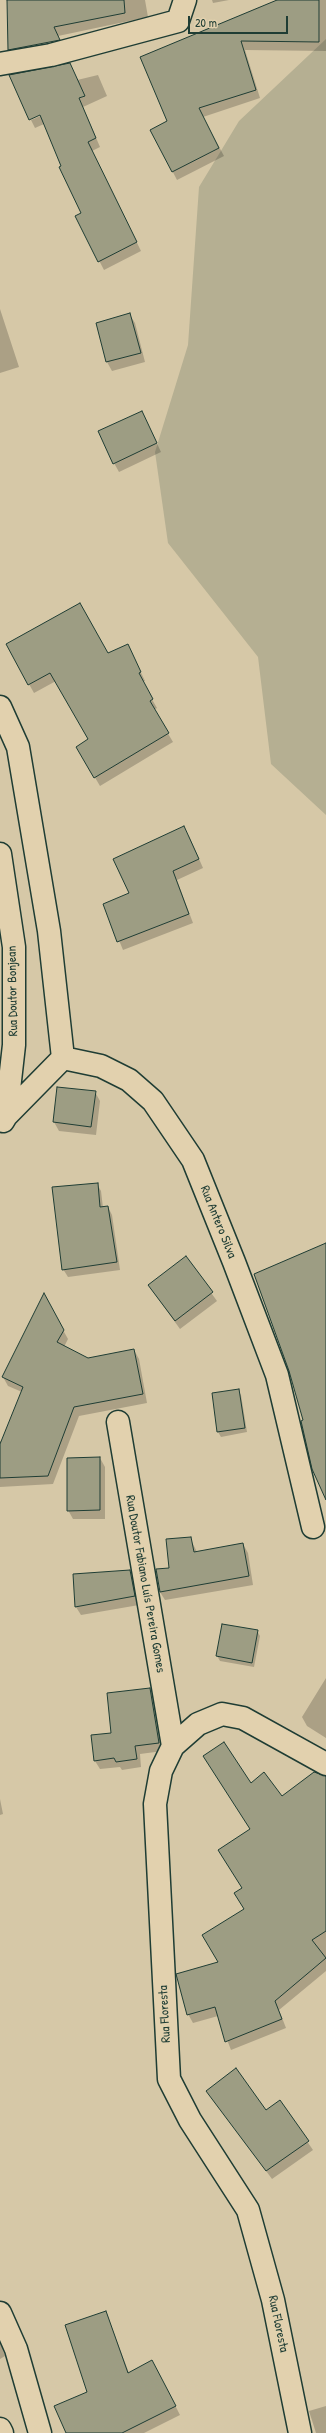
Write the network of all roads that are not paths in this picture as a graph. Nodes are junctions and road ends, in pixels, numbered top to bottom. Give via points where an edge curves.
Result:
1 (185, 0) edge
2 (0, 64) edge
3 (0, 708) edge
4 (0, 854) edge
5 (63, 1058) junction
6 (3, 1122) edge
7 (118, 1422) dead end
8 (313, 1527) dead end
9 (173, 1746) junction
10 (326, 1764) edge
11 (0, 2312) edge
12 (0, 2429) edge
13 (2, 2433) edge
14 (40, 2433) edge
15 (300, 2433) edge

1 - 2 street via 178,21 51,55
3 - 5 street via 18,747 50,931
4 - 6 street, Rua Doutor Bonjean via 14,947 14,1045
5 - 6 street
5 - 8 street, Rua Antero Silva via 101,1066 129,1080 153,1101 193,1160 213,1205 277,1374
7 - 9 street, Rua Doutor Fabiano Luís Pereira Gomes
9 - 10 street, Rua Floresta via 198,1724 222,1714 243,1718
9 - 15 street, Rua Floresta via 160,1771 155,1804 169,2079 190,2120 248,2210 273,2300
11 - 14 street via 16,2349
12 - 13 street

